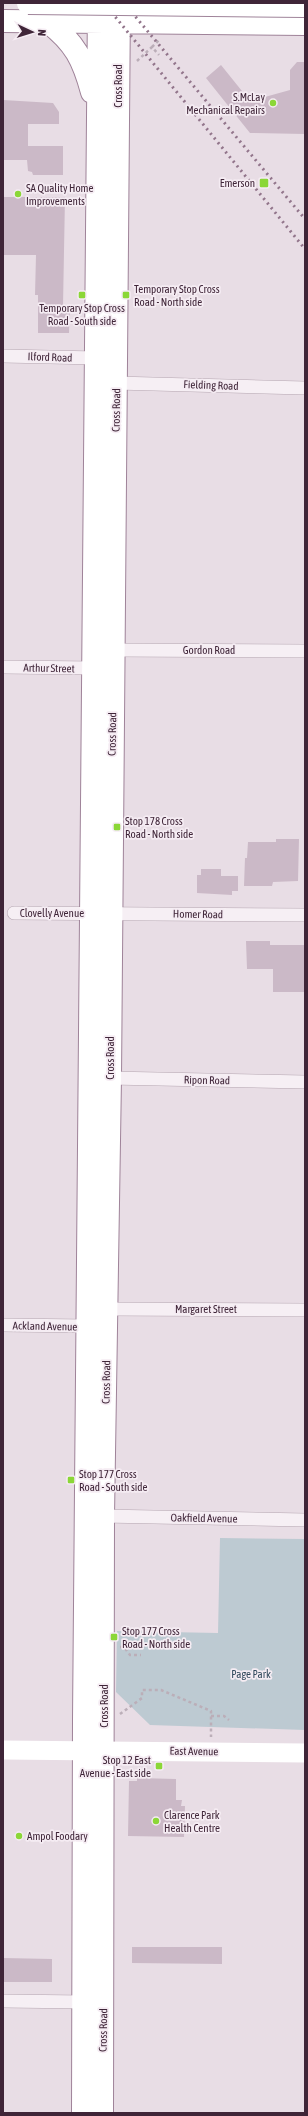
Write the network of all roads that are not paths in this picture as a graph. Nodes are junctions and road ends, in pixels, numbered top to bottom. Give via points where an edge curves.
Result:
1 (305, 6) edge
2 (26, 9) edge
3 (109, 13) edge
4 (196, 13) edge
5 (3, 21) edge
6 (48, 22) junction
7 (305, 24) edge
8 (98, 111) junction
9 (3, 356) edge
10 (97, 358) junction
11 (116, 383) junction
12 (305, 388) edge
13 (113, 650) junction
14 (305, 651) edge
15 (3, 667) edge
16 (94, 668) junction
17 (14, 913) dead end
18 (101, 914) junction
19 (305, 915) edge
20 (100, 1078) junction
21 (305, 1082) edge
22 (87, 1291) junction
23 (107, 1309) junction
24 (305, 1310) edge
25 (3, 1325) edge
26 (87, 1326) junction
27 (106, 1340) junction
28 (94, 1516) junction
29 (305, 1520) edge
30 (3, 1750) edge
31 (94, 1750) junction
32 (305, 1752) edge
33 (3, 2001) edge
34 (94, 2002) junction
35 (83, 2113) edge
36 (102, 2113) edge

1 - 2 highway, bridge
2 - 5 highway
2 - 6 highway
3 - 4 highway
3 - 6 highway
3 - 8 highway, Cross Road
3 - 11 highway, Cross Road
4 - 7 highway
6 - 8 highway via 67,38 79,53
8 - 10 highway, Cross Road
9 - 10 street, Ilford Road
10 - 11 highway
10 - 16 highway, Cross Road
11 - 12 street, Fielding Road
11 - 13 highway, Cross Road
13 - 14 street, Gordon Road
13 - 16 highway
13 - 18 highway, Cross Road
15 - 16 street, Arthur Street
16 - 18 highway, Cross Road
17 - 18 street, Clovelly Avenue
18 - 19 street, Homer Road
18 - 20 highway, Cross Road
20 - 21 street, Ripon Road
20 - 22 highway, Cross Road
20 - 23 highway, Cross Road
22 - 23 highway
22 - 26 highway, Cross Road
23 - 24 street, Margaret Street
23 - 26 highway
23 - 27 highway, Cross Road
25 - 26 street, Ackland Avenue
26 - 27 highway
26 - 28 highway, Cross Road
27 - 28 highway, Cross Road
28 - 29 street, Oakfield Avenue
28 - 31 highway, Cross Road
30 - 31 street, East Avenue
31 - 32 street, East Avenue
31 - 34 highway, Cross Road
33 - 34 street
34 - 35 highway, Cross Road
34 - 36 highway, Cross Road

